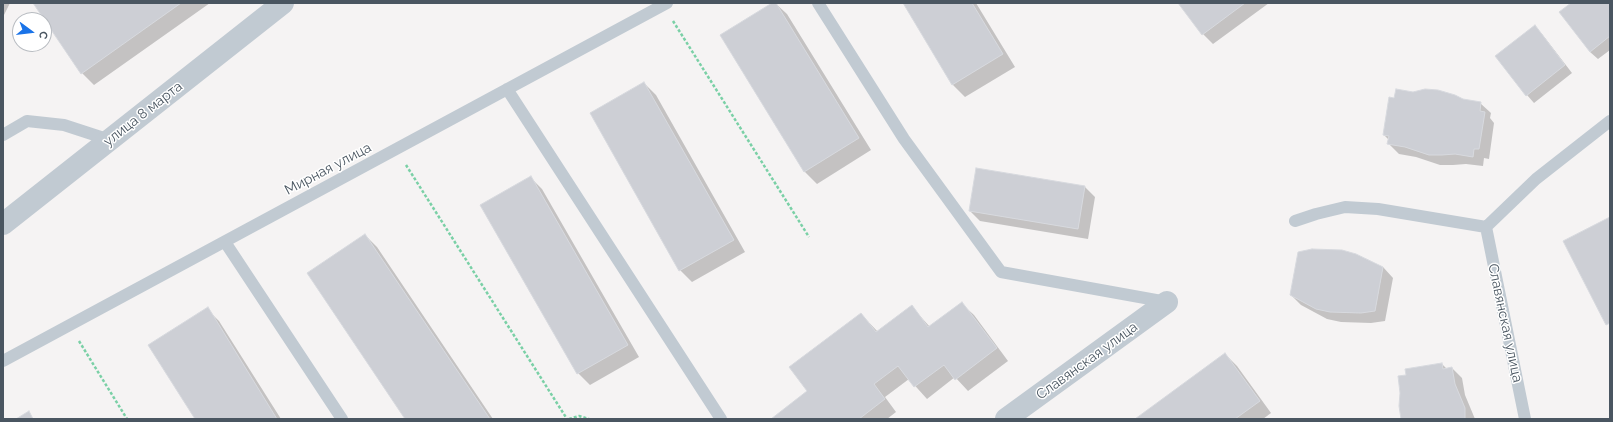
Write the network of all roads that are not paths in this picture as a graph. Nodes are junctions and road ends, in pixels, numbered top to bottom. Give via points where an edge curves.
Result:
1 (283, 3) edge
2 (818, 3) edge
3 (665, 4) edge
4 (507, 89) junction
5 (1610, 121) edge
6 (3, 135) edge
7 (110, 140) junction
8 (1295, 221) dead end
9 (3, 224) edge
10 (1486, 227) junction
11 (225, 242) junction
12 (1167, 302) joint
13 (3, 361) edge
14 (342, 419) edge
15 (721, 419) edge
16 (1006, 419) edge
17 (1525, 419) edge

1 - 7 street, улица 8 марта
2 - 12 lane via 904,140 1001,272
3 - 4 lane, Мирная улица
4 - 11 lane, Мирная улица
4 - 15 lane
5 - 10 lane via 1536,179
6 - 7 lane via 27,121 64,125
7 - 9 street, улица 8 марта
8 - 10 lane via 1345,207 1378,209
10 - 17 lane, Славянская улица
11 - 13 lane, Мирная улица
11 - 14 lane
12 - 16 street, Славянская улица

